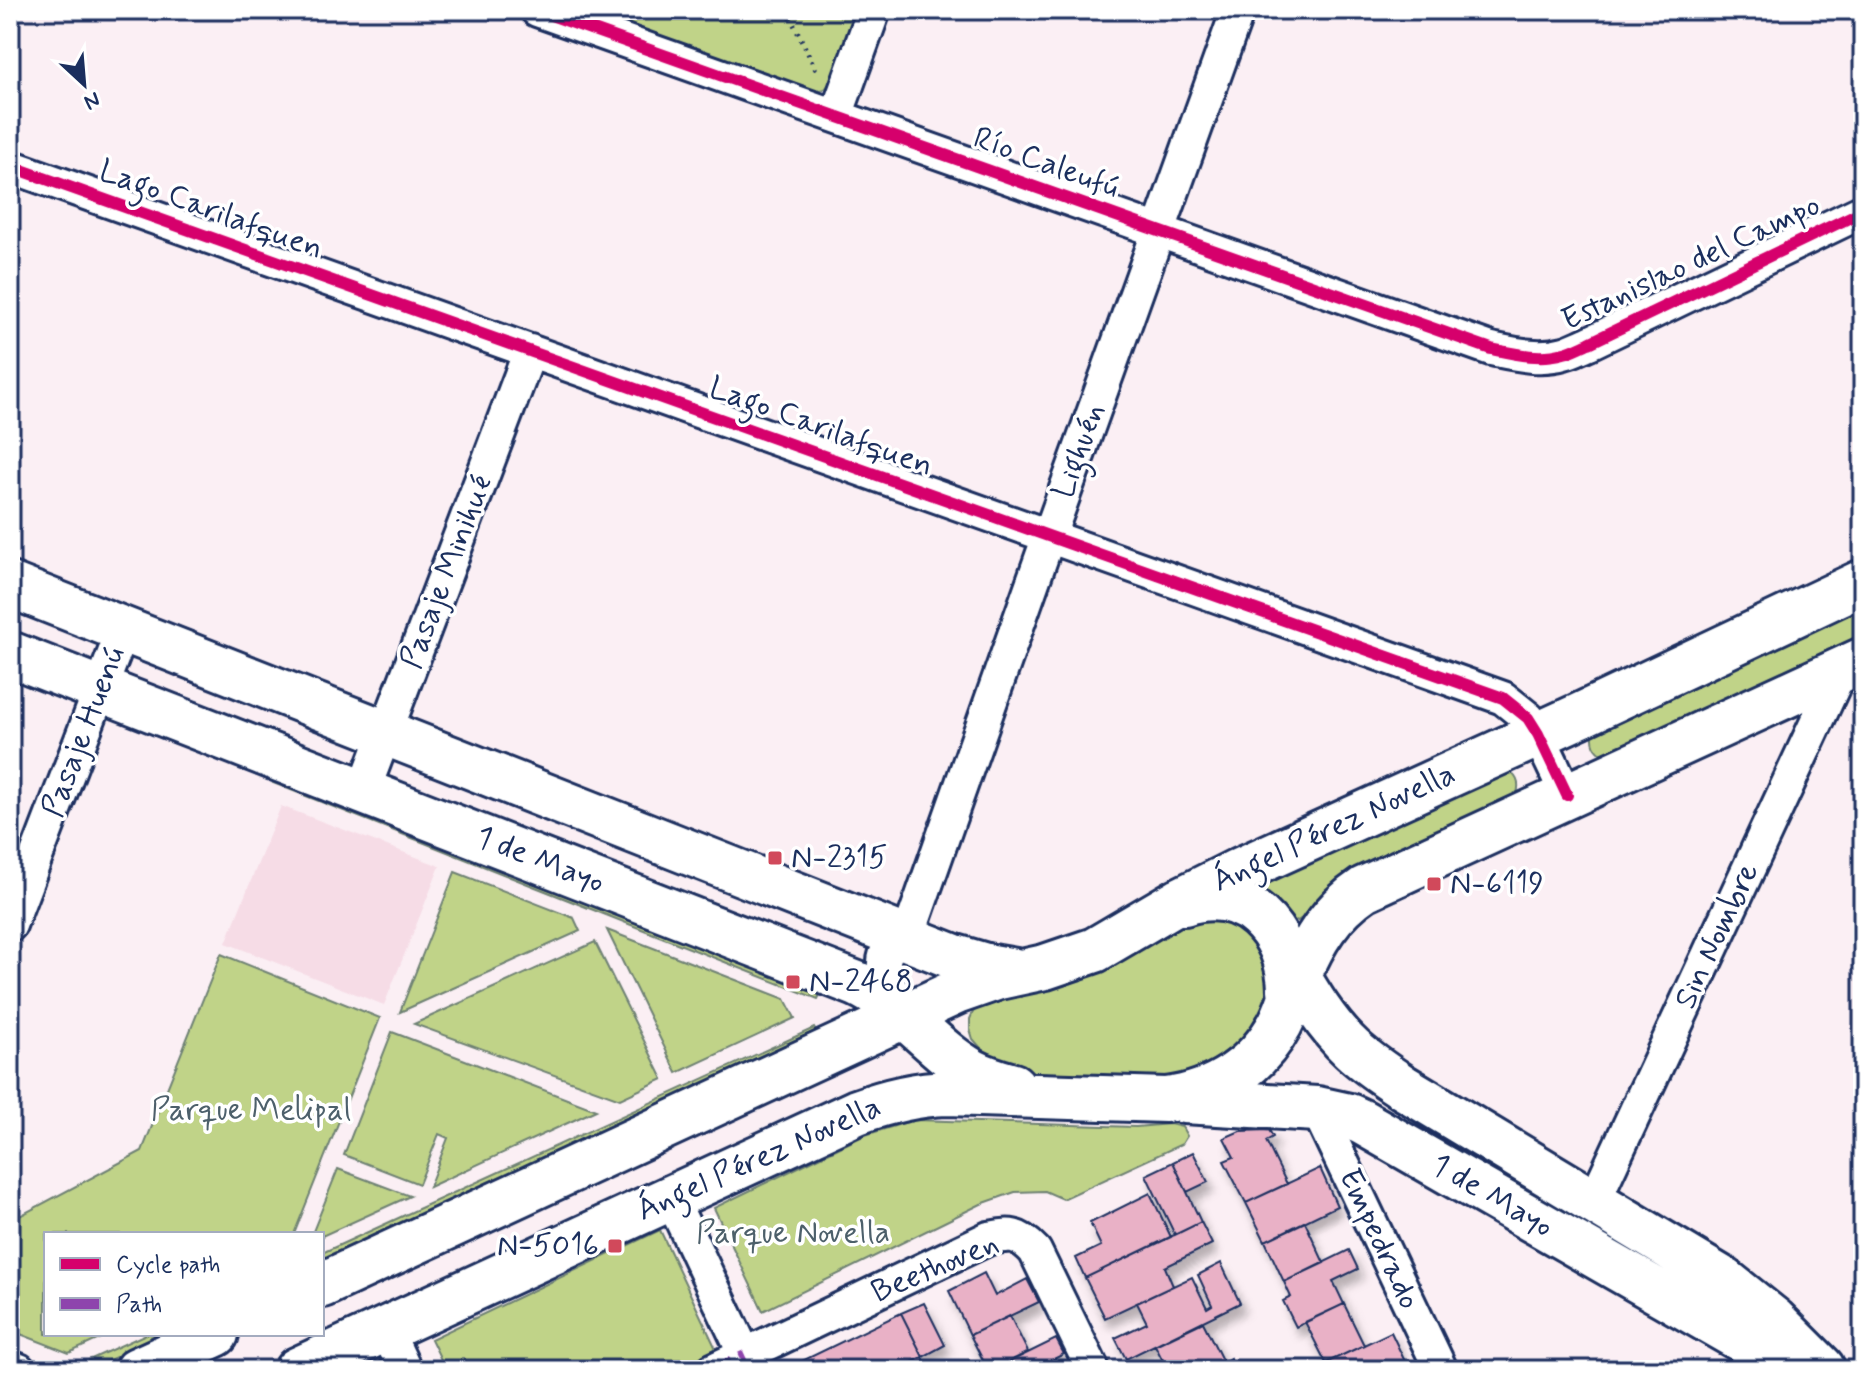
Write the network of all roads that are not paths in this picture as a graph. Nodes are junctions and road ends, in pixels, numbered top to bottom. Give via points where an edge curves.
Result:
1 (537, 10) edge
2 (874, 10) edge
3 (1238, 10) edge
4 (836, 116) junction
5 (10, 166) edge
6 (1863, 211) edge
7 (1158, 231) junction
8 (530, 351) junction
9 (1540, 356) joint
10 (1049, 536) junction
11 (1863, 582) edge
12 (10, 585) edge
13 (123, 630) junction
14 (10, 654) edge
15 (1852, 665) edge
16 (100, 689) junction
17 (386, 733) junction
18 (1538, 734) junction
19 (363, 792) junction
20 (1567, 795) junction
21 (1159, 913) junction
22 (10, 925) edge
23 (907, 939) junction
24 (1021, 972) junction
25 (1290, 978) junction
26 (904, 1017) junction
27 (1052, 1096) junction
28 (1166, 1100) junction
29 (1317, 1109) junction
30 (671, 1198) junction
31 (1594, 1201) junction
32 (324, 1284) edge
33 (386, 1329) junction
34 (212, 1336) edge
35 (749, 1362) edge
36 (10, 1367) edge
37 (19, 1370) edge
38 (137, 1370) edge
39 (297, 1370) edge
40 (405, 1370) edge
41 (713, 1370) edge
42 (1093, 1370) edge
43 (1441, 1370) edge
44 (1795, 1370) edge
45 (1824, 1370) edge

1 - 4 street, Río Caleufú
2 - 4 street
3 - 7 street, Lighuén
4 - 7 street, Río Caleufú
5 - 8 street, Lago Carilafquen
6 - 9 street, Estanislao del Campo via 1589,343
7 - 9 street, Río Caleufú via 1491,349
7 - 10 street, Lighuén
8 - 10 street, Lago Carilafquen
8 - 17 street, Pasaje Minihué
10 - 18 street, Lago Carilafquen via 1503,698
10 - 23 street, Lighuén
11 - 18 main road, Ángel Pérez Novella
12 - 13 main road, 1 de Mayo
13 - 16 street, Pasaje Huenú
13 - 17 main road, 1 de Mayo
14 - 16 main road, 1 de Mayo
15 - 20 main road, Ángel Pérez Novella
15 - 31 street, Sin Nombre
16 - 19 main road, 1 de Mayo
16 - 22 street, Pasaje Huenú
17 - 19 street, Pasaje Minihué
17 - 23 main road, 1 de Mayo
18 - 20 street, Lago Carilafquen
18 - 21 main road, Ángel Pérez Novella via 1238,871
19 - 26 main road, 1 de Mayo via 857,984
20 - 25 main road, Ángel Pérez Novella via 1349,899
21 - 24 main road, Ángel Pérez Novella via 1095,950
21 - 25 main road, 1 de Mayo via 1211,897 1252,910 1278,942
23 - 24 main road, 1 de Mayo via 968,962
23 - 26 street, Lighuén via 892,945 883,961
24 - 26 main road, Ángel Pérez Novella via 967,988
25 - 28 main road, Ángel Pérez Novella via 1271,1039 1257,1056 1204,1092
25 - 31 main road, 1 de Mayo via 1368,1062
26 - 27 main road, 1 de Mayo via 974,1072
26 - 32 main road, Ángel Pérez Novella
27 - 28 main road, Ángel Pérez Novella
27 - 30 main road, Ángel Pérez Novella via 933,1093 886,1101
28 - 29 main road, 1 de Mayo
29 - 43 street, Empedrado
29 - 44 main road, 1 de Mayo via 1376,1129
30 - 33 main road, Ángel Pérez Novella
30 - 35 street
31 - 45 main road, 1 de Mayo via 1742,1292
33 - 39 main road, Ángel Pérez Novella
33 - 40 street
34 - 38 main road
35 - 41 street, Beethoven
35 - 42 street, Beethoven via 989,1238 1007,1235 1023,1239 1035,1251
36 - 37 street

